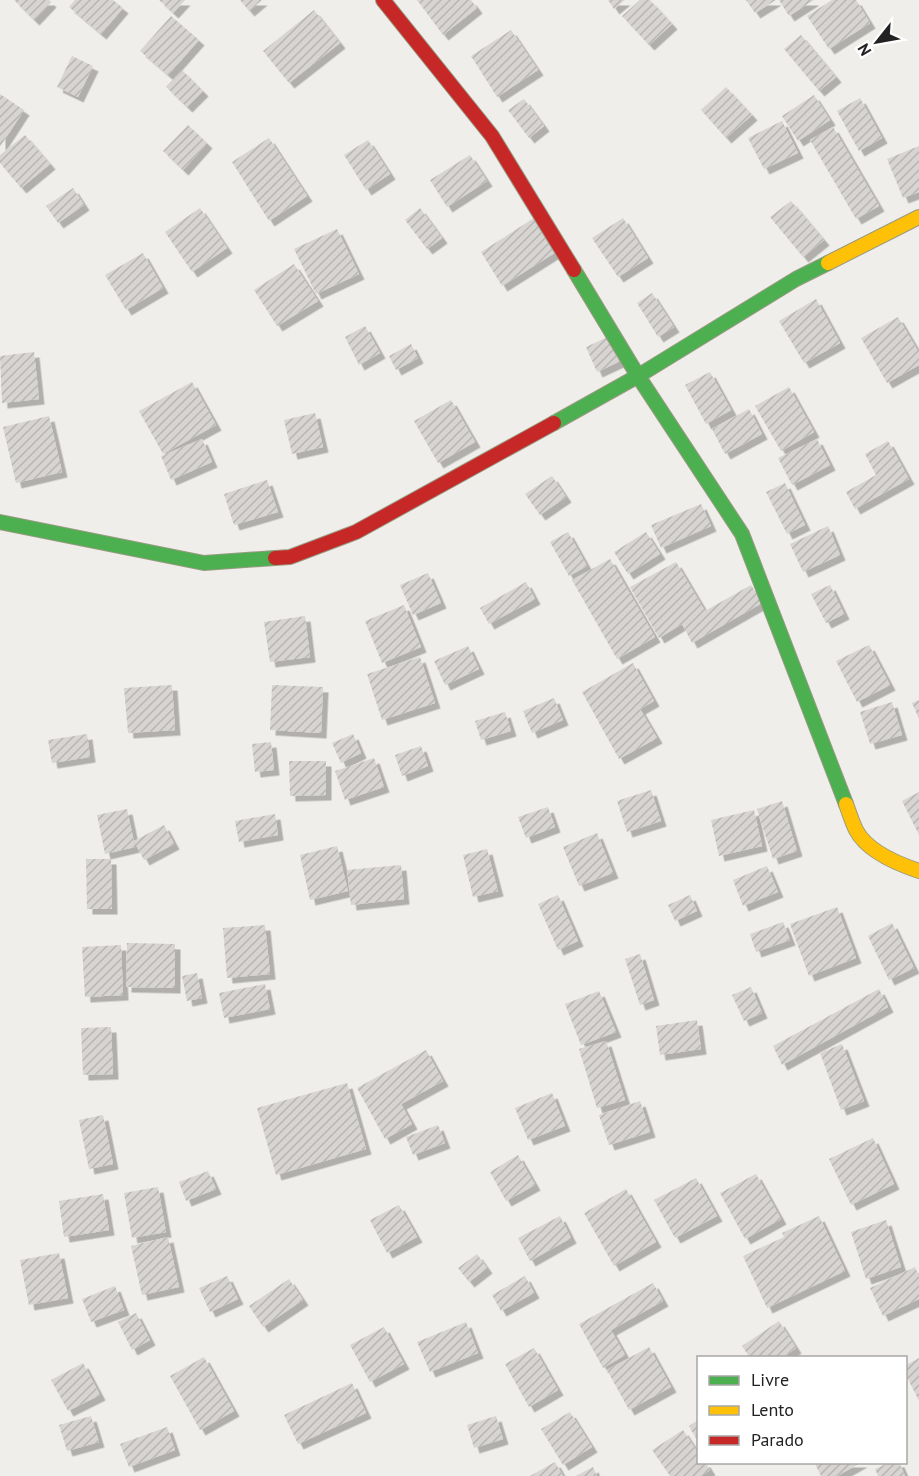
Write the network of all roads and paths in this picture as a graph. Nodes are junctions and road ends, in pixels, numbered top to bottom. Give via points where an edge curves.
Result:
1 (383, 0) edge
2 (919, 217) edge
3 (638, 376) junction
4 (0, 522) edge
5 (919, 871) edge

1 - 3 street via 492,136
2 - 3 street via 796,279
3 - 4 street via 356,532 290,557 204,563
3 - 5 street via 742,534 857,832 893,863

